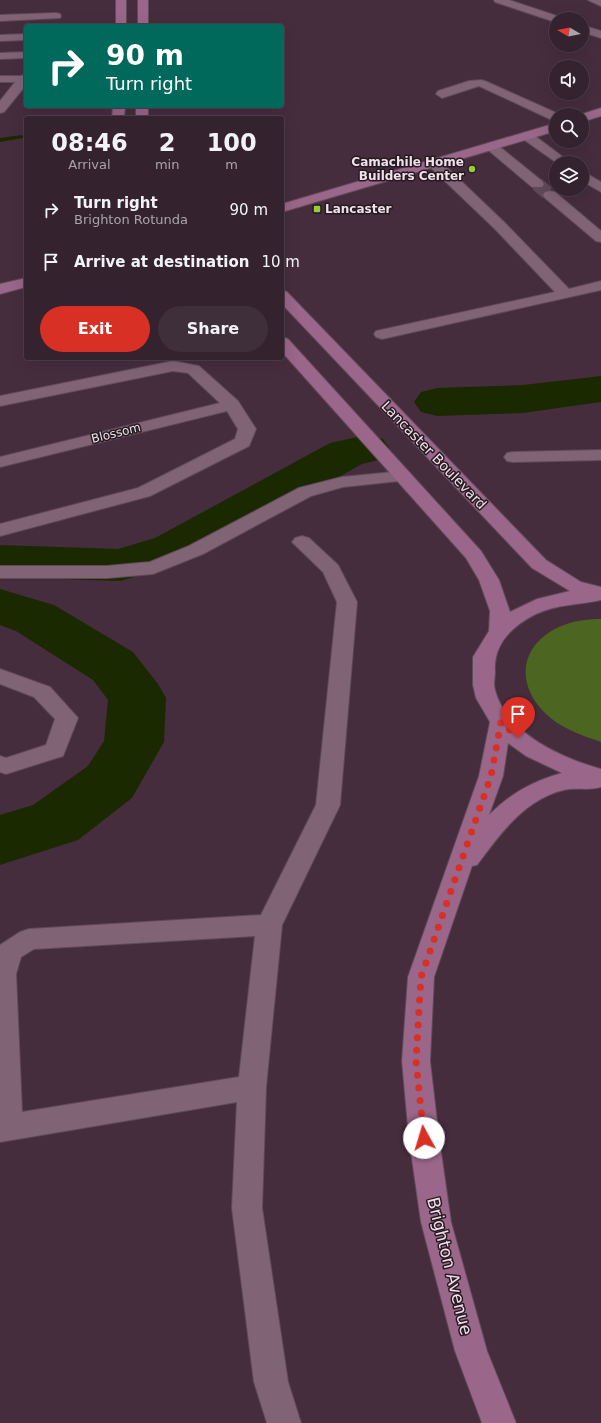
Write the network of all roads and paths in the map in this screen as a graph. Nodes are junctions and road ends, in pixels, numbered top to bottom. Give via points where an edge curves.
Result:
1 (121, 0) edge
2 (143, 0) edge
3 (499, 0) edge
4 (56, 16) edge
5 (0, 18) edge
6 (549, 18) edge
7 (120, 24) edge
8 (143, 24) edge
9 (589, 31) edge
10 (601, 35) edge
11 (24, 37) edge
12 (0, 38) edge
13 (24, 55) edge
14 (0, 56) edge
15 (24, 78) edge
16 (0, 79) edge
17 (24, 79) edge
18 (442, 94) dead end
19 (2, 103) edge
20 (601, 112) edge
21 (549, 114) edge
22 (589, 116) edge
23 (549, 129) edge
24 (527, 136) junction
25 (491, 146) junction
26 (555, 156) edge
27 (434, 163) junction
28 (589, 180) edge
29 (537, 184) tunnel mouth
30 (601, 188) edge
31 (551, 196) tunnel mouth
32 (284, 207) edge
33 (601, 238) edge
34 (24, 283) edge
35 (601, 285) edge
36 (0, 289) edge
37 (566, 294) junction
38 (284, 297) edge
39 (382, 334) dead end
40 (284, 344) edge
41 (0, 401) edge
42 (232, 404) junction
43 (601, 455) edge
44 (513, 457) dead end
45 (0, 462) edge
46 (403, 476) junction
47 (0, 530) edge
48 (302, 542) dead end
49 (0, 572) edge
50 (601, 595) edge
51 (499, 630) junction
52 (0, 676) edge
53 (501, 722) junction
54 (0, 764) edge
55 (601, 777) edge
56 (601, 781) edge
57 (458, 870) junction
58 (269, 925) junction
59 (252, 1087) junction
60 (4, 1128) edge
61 (284, 1423) edge
62 (499, 1423) edge

1 - 7 main road
2 - 8 main road
3 - 6 street
4 - 5 street
9 - 10 street
11 - 12 street
13 - 14 street
15 - 16 street
17 - 19 street
18 - 21 street via 473,83 481,83
20 - 22 main road
23 - 24 main road
24 - 25 main road
24 - 26 street
25 - 27 main road
25 - 29 street
27 - 32 main road
27 - 37 street
28 - 30 street
31 - 33 street
34 - 36 main road
35 - 37 street
37 - 39 street
38 - 50 main road, Lancaster Boulevard via 539,564 574,586
40 - 46 main road
41 - 42 street via 173,366 193,369
42 - 45 street, Blossom
42 - 47 street via 247,429 243,442 144,492
43 - 44 street
46 - 49 street via 342,482 305,492 196,550 153,568 108,572
46 - 51 main road via 474,555 489,580 500,611
48 - 58 street via 331,569 347,602 328,805
50 - 51 main road via 548,602 521,614
51 - 53 main road via 484,658 484,690
52 - 54 street via 42,692 67,718 55,750 6,766
53 - 55 main road via 526,746 560,764
53 - 57 main road, Brighton Avenue via 491,776
56 - 57 main road, Brighton Avenue via 566,780 543,787 521,798 504,813
57 - 62 main road, Brighton Avenue via 421,977 416,1061 436,1222 471,1351
58 - 59 street
58 - 60 street via 29,939 10,951 2,974
59 - 60 street
59 - 61 street via 247,1208 271,1382

